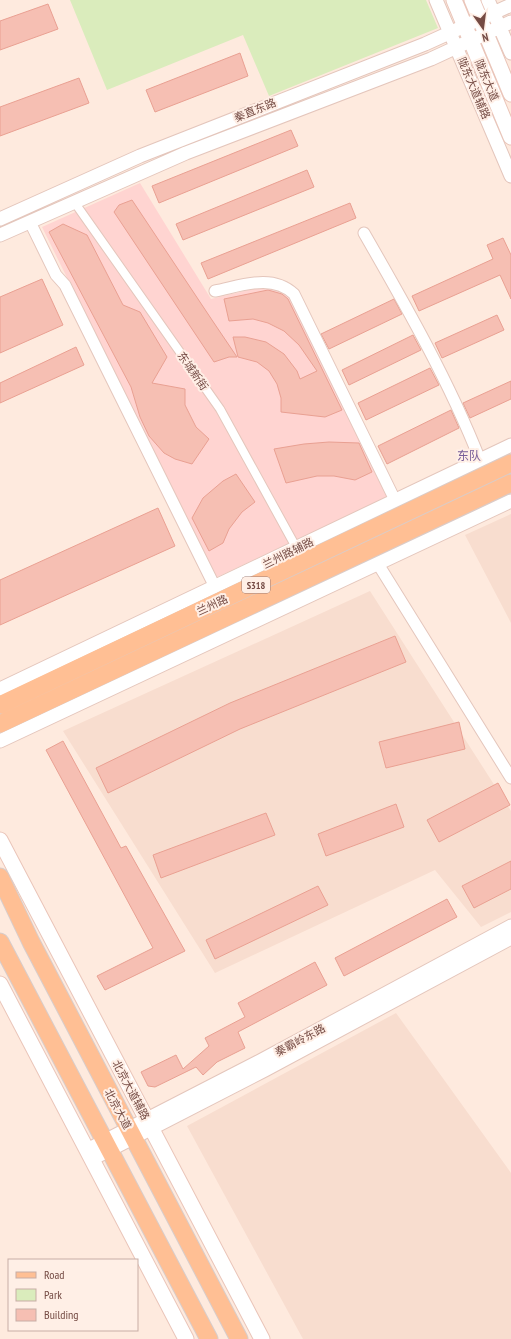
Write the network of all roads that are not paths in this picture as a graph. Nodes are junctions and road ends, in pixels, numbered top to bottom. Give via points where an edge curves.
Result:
1 (436, 0) edge
2 (454, 0) edge
3 (472, 0) edge
4 (488, 0) edge
5 (511, 6) edge
6 (494, 13) junction
7 (505, 24) edge
8 (483, 26) junction
9 (450, 33) junction
10 (468, 33) junction
11 (456, 47) junction
12 (511, 53) edge
13 (511, 94) edge
14 (511, 137) edge
15 (511, 176) edge
16 (75, 203) junction
17 (0, 219) edge
18 (30, 222) junction
19 (364, 233) dead end
20 (0, 235) edge
21 (215, 291) dead end
22 (511, 445) edge
23 (480, 460) junction
24 (511, 464) edge
25 (511, 483) edge
26 (395, 500) junction
27 (511, 500) edge
28 (297, 549) junction
29 (378, 564) junction
30 (215, 587) junction
31 (0, 689) edge
32 (0, 706) edge
33 (0, 724) edge
34 (0, 741) edge
35 (511, 778) edge
36 (0, 840) edge
37 (0, 877) edge
38 (511, 926) edge
39 (511, 938) edge
40 (0, 942) edge
41 (0, 984) edge
42 (149, 1124) junction
43 (131, 1133) junction
44 (107, 1145) junction
45 (89, 1155) junction
46 (186, 1339) edge
47 (209, 1339) edge
48 (238, 1339) edge
49 (262, 1339) edge

1 - 9 street, 陇东大道辅路
2 - 10 main road, 陇东大道
3 - 8 main road, 陇东大道
4 - 6 street
5 - 6 street, 秦直东路
6 - 7 street
6 - 8 street, 秦直东路
7 - 8 street, 秦直东路
7 - 12 street
8 - 10 street, 秦直东路
8 - 13 main road, 陇东大道
9 - 10 street, 秦直东路
9 - 11 street, 陇东大道辅路
9 - 17 street, 秦直东路 via 140,156
10 - 11 street, 秦直东路
10 - 14 main road, 陇东大道
11 - 15 street, 陇东大道辅路
11 - 16 street, 秦直东路 via 431,59 186,153
16 - 18 street, 秦直东路
16 - 28 street, 东城新街 via 220,409
18 - 20 street, 秦直东路
18 - 30 street via 56,275 65,285
19 - 23 street via 411,315 467,428
21 - 26 street via 264,281 286,287 294,294
22 - 23 street, 兰州路辅路
23 - 26 street, 兰州路辅路
24 - 32 main road, 兰州路 / S318
25 - 33 main road, 兰州路 / S318
26 - 28 street, 兰州路辅路
27 - 29 street
28 - 30 street, 兰州路辅路
29 - 34 street
29 - 35 street
30 - 31 street, 兰州路辅路
36 - 42 main road, 北京大道辅路
37 - 43 main road, 北京大道 via 30,942
38 - 42 street, 秦霸岭东路
39 - 42 street, 秦霸岭东路
40 - 44 main road
41 - 45 main road
42 - 43 street, 秦霸岭东路
42 - 49 main road, 北京大道辅路
43 - 44 street, 秦霸岭东路
43 - 48 main road, 北京大道
44 - 45 street, 秦霸岭东路
44 - 47 main road
45 - 46 main road

